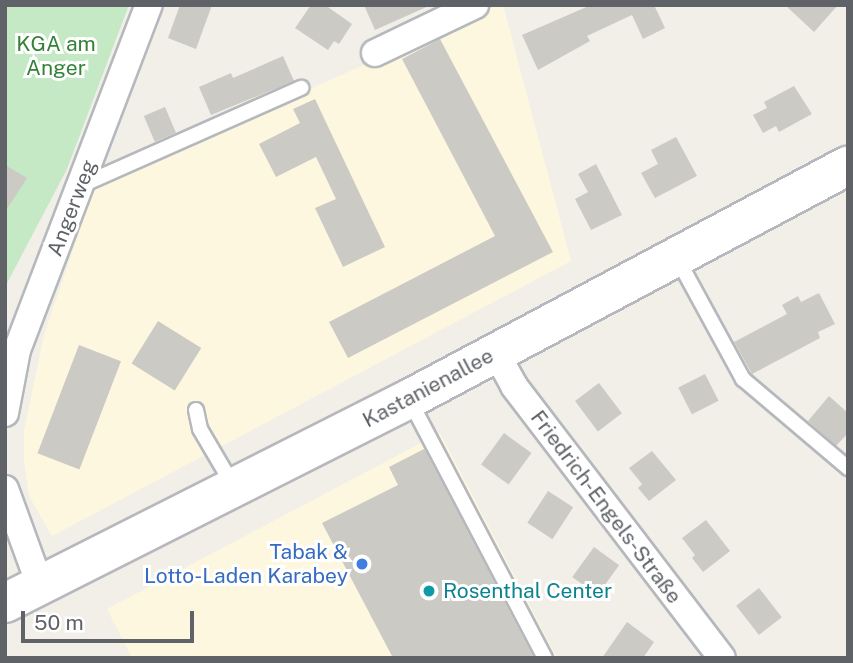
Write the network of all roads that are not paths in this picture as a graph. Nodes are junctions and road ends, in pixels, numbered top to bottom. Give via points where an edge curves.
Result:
1 (149, 5) edge
2 (475, 5) edge
3 (375, 53) dead end
4 (301, 88) dead end
5 (848, 166) edge
6 (80, 186) junction
7 (677, 257) junction
8 (496, 353) junction
9 (409, 399) junction
10 (196, 410) dead end
11 (5, 413) edge
12 (848, 468) edge
13 (234, 488) junction
14 (5, 489) edge
15 (40, 585) junction
16 (5, 603) edge
17 (545, 658) edge
18 (722, 658) edge

1 - 6 street, Angerweg
2 - 3 street
4 - 6 lane
5 - 7 street, Kastanienallee
6 - 11 street, Angerweg via 17,350
7 - 8 street, Kastanienallee
7 - 12 lane via 743,379
8 - 9 street, Kastanienallee
8 - 18 street, Friedrich-Engels-Straße via 514,386
9 - 13 street, Kastanienallee
9 - 17 lane
10 - 13 lane via 200,429
13 - 15 street, Kastanienallee
14 - 15 street
15 - 16 street, Kastanienallee

